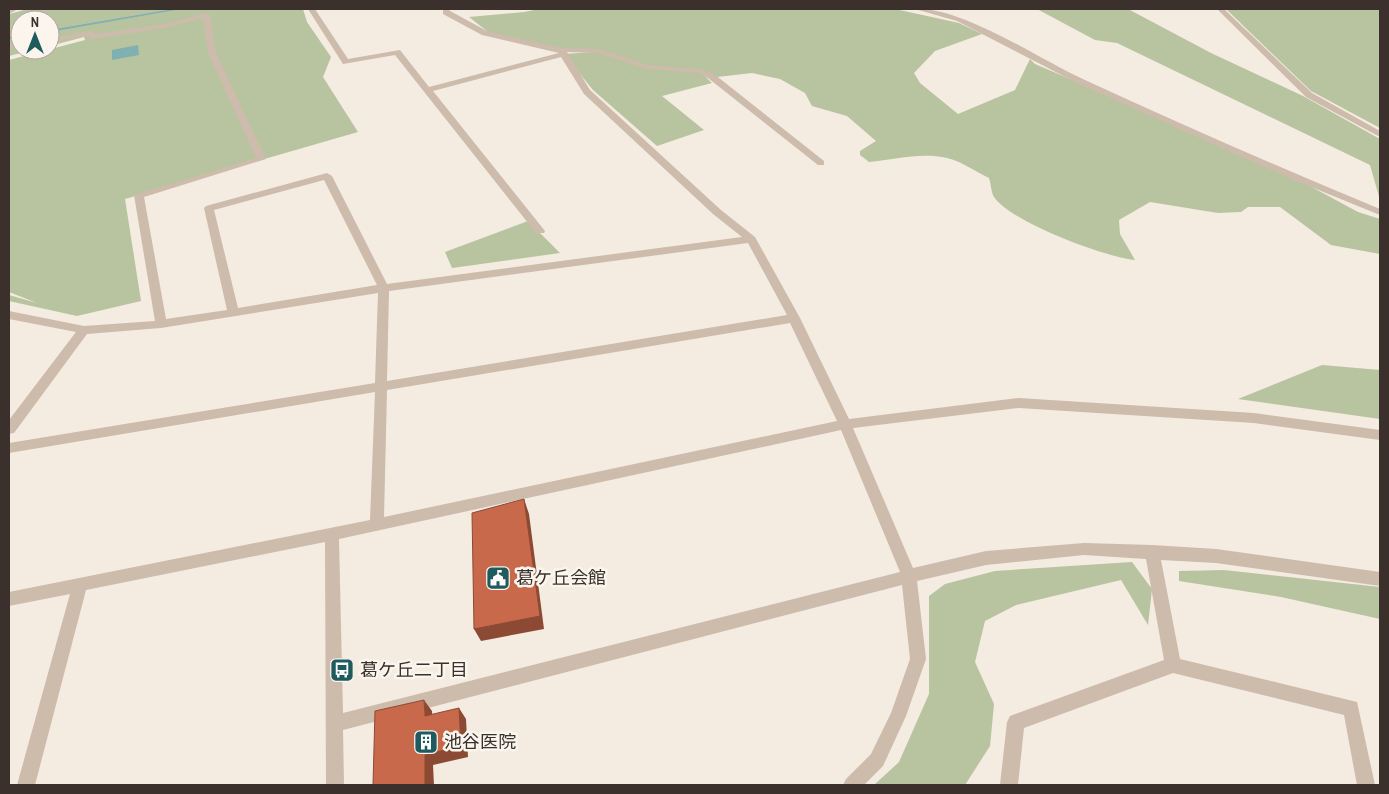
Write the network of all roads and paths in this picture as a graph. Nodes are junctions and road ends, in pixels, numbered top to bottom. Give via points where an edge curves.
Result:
1 (14, 9) edge
2 (312, 9) edge
3 (446, 9) edge
4 (919, 9) edge
5 (1220, 9) edge
6 (9, 12) edge
7 (60, 38) edge
8 (563, 52) junction
9 (428, 90) junction
10 (1380, 134) edge
11 (821, 163) dead end
12 (1380, 212) edge
13 (540, 231) dead end
14 (750, 239) junction
15 (384, 288) junction
16 (233, 312) junction
17 (9, 315) edge
18 (794, 318) junction
19 (161, 324) junction
20 (84, 330) junction
21 (381, 387) junction
22 (845, 424) junction
23 (9, 429) edge
24 (1380, 435) edge
25 (9, 448) edge
26 (377, 524) junction
27 (332, 534) junction
28 (1152, 551) junction
29 (909, 576) junction
30 (1380, 579) edge
31 (80, 585) junction
32 (9, 599) edge
33 (1173, 665) junction
34 (333, 724) junction
35 (26, 785) edge
36 (335, 785) edge
37 (852, 785) edge
38 (1009, 785) edge
39 (1366, 785) edge

1 - 6 street
2 - 9 street via 346,62 397,52
3 - 8 street via 446,12 485,33
4 - 12 street via 960,19 1080,81 1318,188
5 - 10 street via 1309,95
7 - 19 street via 124,32 206,16 212,53 261,159 140,194
8 - 9 street
8 - 11 street via 599,51 647,68 699,71 711,76
8 - 14 street via 587,92
9 - 13 street
14 - 15 street
14 - 18 street
15 - 16 street
15 - 16 street via 327,176 209,208
15 - 21 street
16 - 19 street
17 - 20 street
18 - 21 street
18 - 22 street
19 - 20 street
20 - 23 street
21 - 25 street
21 - 26 street
22 - 24 street via 1019,403 1254,418
22 - 26 street
22 - 29 street
26 - 27 street
27 - 31 street
27 - 34 street
28 - 29 street via 1084,549 986,558
28 - 30 street via 1216,556
28 - 33 street
29 - 34 street
29 - 37 street via 918,659 898,716 877,760
31 - 32 street
31 - 35 street
33 - 38 street via 1016,722
33 - 39 street via 1351,708
34 - 36 street

